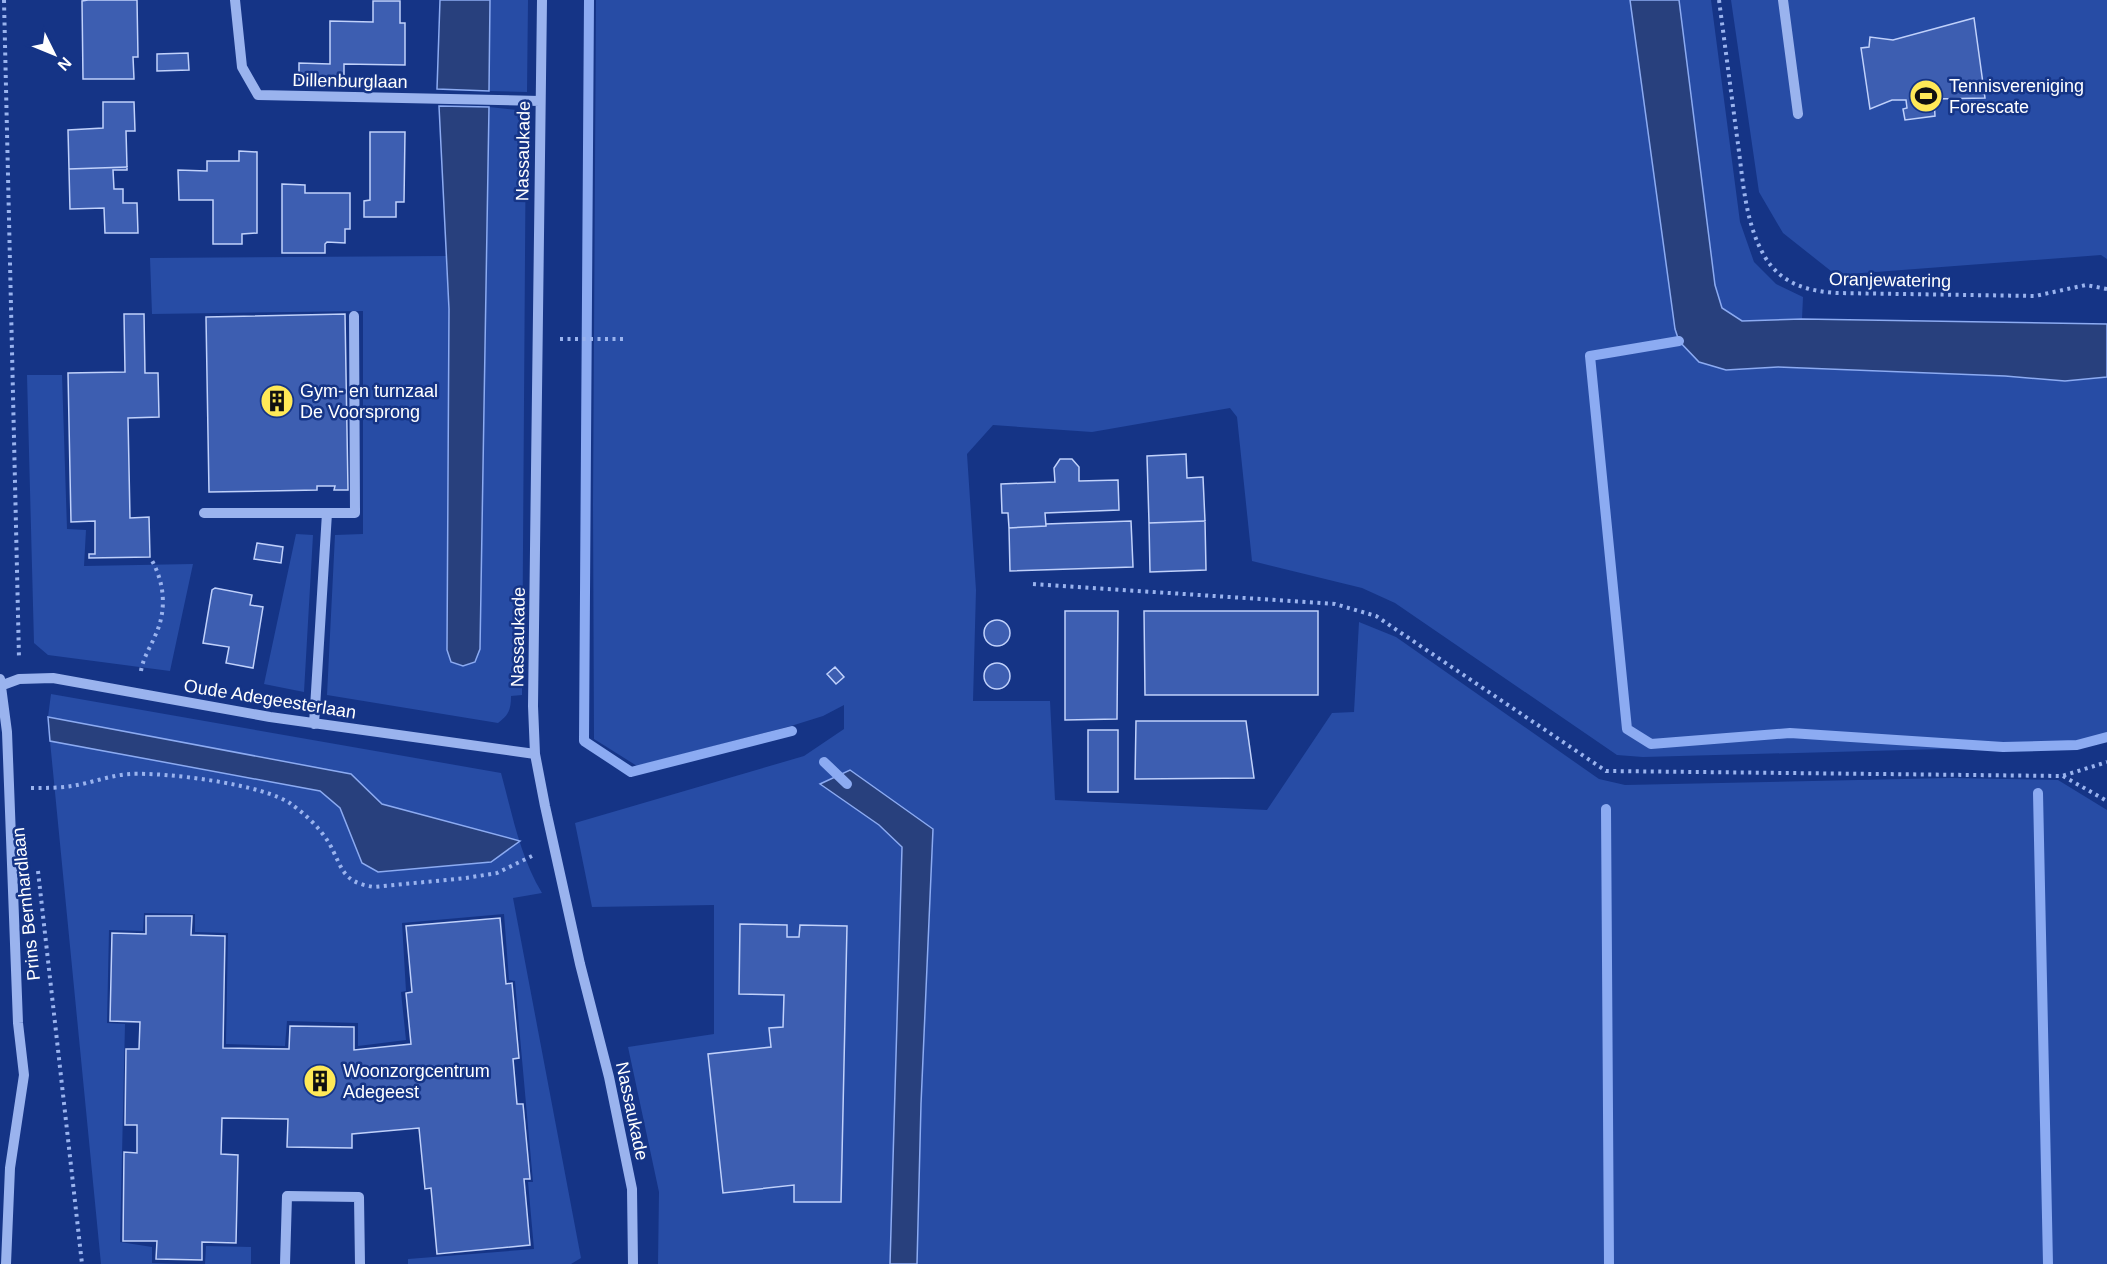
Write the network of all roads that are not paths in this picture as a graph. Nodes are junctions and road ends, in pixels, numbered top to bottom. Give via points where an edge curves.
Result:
1 (235, 0) edge
2 (542, 0) edge
3 (1783, 0) edge
4 (540, 100) junction
5 (1798, 114) dead end
6 (354, 316) dead end
7 (204, 513) dead end
8 (327, 513) junction
9 (0, 683) edge
10 (314, 724) junction
11 (535, 754) junction
12 (6, 1264) edge
13 (285, 1264) edge
14 (360, 1264) edge
15 (633, 1264) edge

1 - 4 street, Dillenburglaan via 242,67 258,95
2 - 4 street, Nassaukade
3 - 5 street
4 - 11 street, Nassaukade
6 - 8 street via 355,513
7 - 8 street
8 - 10 street
9 - 10 street, Oude Adegeesterlaan via 53,678
9 - 12 street, Prins Bernhardlaan via 7,732 18,1023 24,1075 10,1168
10 - 11 street, Oude Adegeesterlaan
11 - 15 street, Nassaukade via 630,1178
13 - 14 street via 287,1196 359,1197

